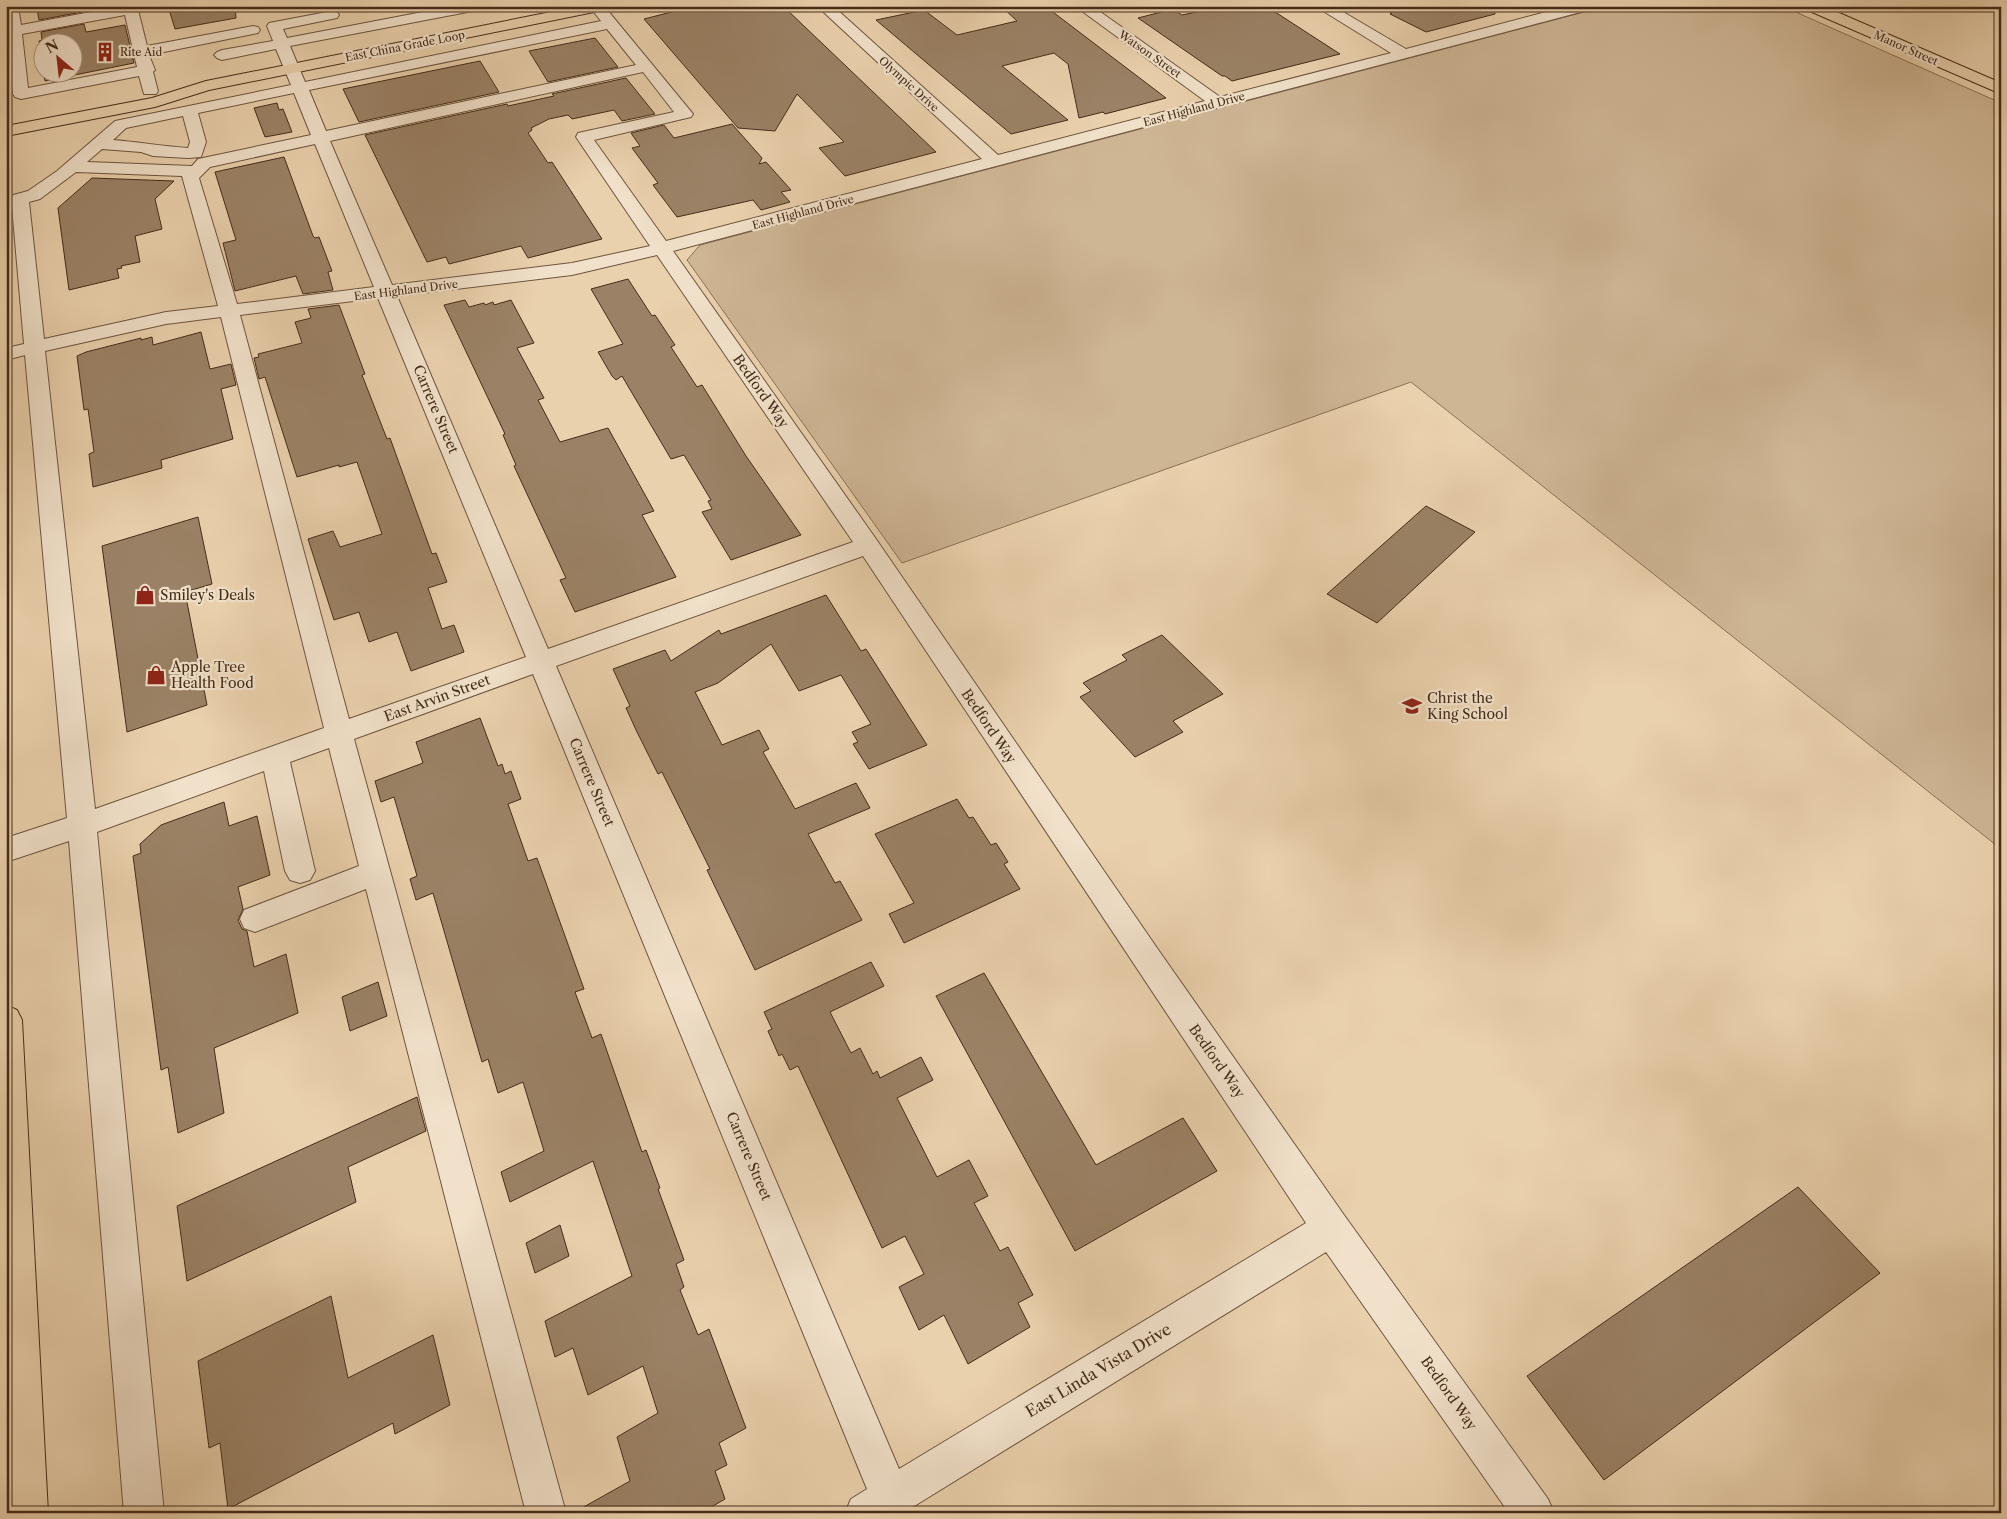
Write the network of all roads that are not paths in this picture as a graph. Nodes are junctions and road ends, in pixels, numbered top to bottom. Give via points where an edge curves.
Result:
1 (11, 6) edge
2 (478, 6) edge
3 (824, 6) edge
4 (1082, 6) edge
5 (1322, 6) edge
6 (1586, 6) edge
7 (1810, 6) edge
8 (131, 8) edge
9 (416, 9) edge
10 (1548, 10) edge
11 (602, 11) edge
12 (90, 12) edge
13 (332, 15) dead end
14 (274, 26) junction
15 (14, 31) junction
16 (142, 52) junction
17 (1404, 54) junction
18 (222, 56) dead end
19 (292, 66) junction
20 (646, 67) junction
21 (146, 70) junction
22 (206, 86) junction
23 (2001, 89) edge
24 (150, 90) junction
25 (1218, 103) junction
26 (188, 110) junction
27 (6, 119) edge
28 (6, 131) edge
29 (322, 137) junction
30 (99, 144) junction
31 (198, 162) junction
32 (994, 162) junction
33 (70, 167) junction
34 (13, 200) edge
35 (662, 249) junction
36 (387, 292) junction
37 (229, 311) junction
38 (34, 348) junction
39 (6, 354) edge
40 (868, 545) junction
41 (541, 661) junction
42 (338, 733) junction
43 (274, 756) junction
44 (82, 825) junction
45 (6, 850) edge
46 (300, 871) dead end
47 (376, 872) junction
48 (255, 919) dead end
49 (6, 1020) edge
50 (1331, 1228) junction
51 (878, 1505) edge
52 (28, 1513) edge
53 (144, 1513) edge
54 (546, 1513) edge
55 (1534, 1513) edge

1 - 15 street
2 - 9 street
3 - 32 street, Olympic Drive
4 - 25 street, Watson Street
5 - 17 street
6 - 10 street, East Highland Drive
7 - 23 main road, Manor Street
8 - 12 street
8 - 16 street
9 - 19 street
10 - 17 street, East Highland Drive
11 - 19 street
11 - 20 street, Bedford Way
12 - 15 street
13 - 14 street
14 - 16 street
14 - 19 street, Carrere Street
15 - 21 street via 21,94
16 - 21 street
17 - 25 street, East Highland Drive
18 - 19 street
19 - 22 main road
19 - 26 street
19 - 29 street, Carrere Street
20 - 29 street
20 - 35 street, Bedford Way via 685,114 584,138
21 - 24 street
22 - 24 main road
22 - 28 main road via 155,102
24 - 27 main road
25 - 32 street, East Highland Drive
26 - 30 street via 121,124
26 - 31 street via 198,142
29 - 31 street
29 - 36 street, Carrere Street
30 - 31 street via 144,147
30 - 33 street
31 - 33 street
31 - 37 street via 190,177
32 - 35 street, East Highland Drive
33 - 34 street via 34,195
34 - 38 street
35 - 36 street, East Highland Drive via 572,270
35 - 40 street, Bedford Way
36 - 37 street, East Highland Drive
36 - 41 street, Carrere Street
37 - 38 street, East Highland Drive via 166,318
37 - 42 street
38 - 39 street, East Highland Drive
38 - 44 street
40 - 41 street, East Arvin Street
40 - 50 street, Bedford Way
41 - 42 street, East Arvin Street
41 - 51 street, Carrere Street
42 - 43 street, East Arvin Street
42 - 47 street
43 - 44 street, East Arvin Street
43 - 46 street
44 - 45 street, East Arvin Street
44 - 53 street
47 - 48 street
47 - 54 street
49 - 52 main road
50 - 51 street, East Linda Vista Drive
50 - 55 street, Bedford Way

